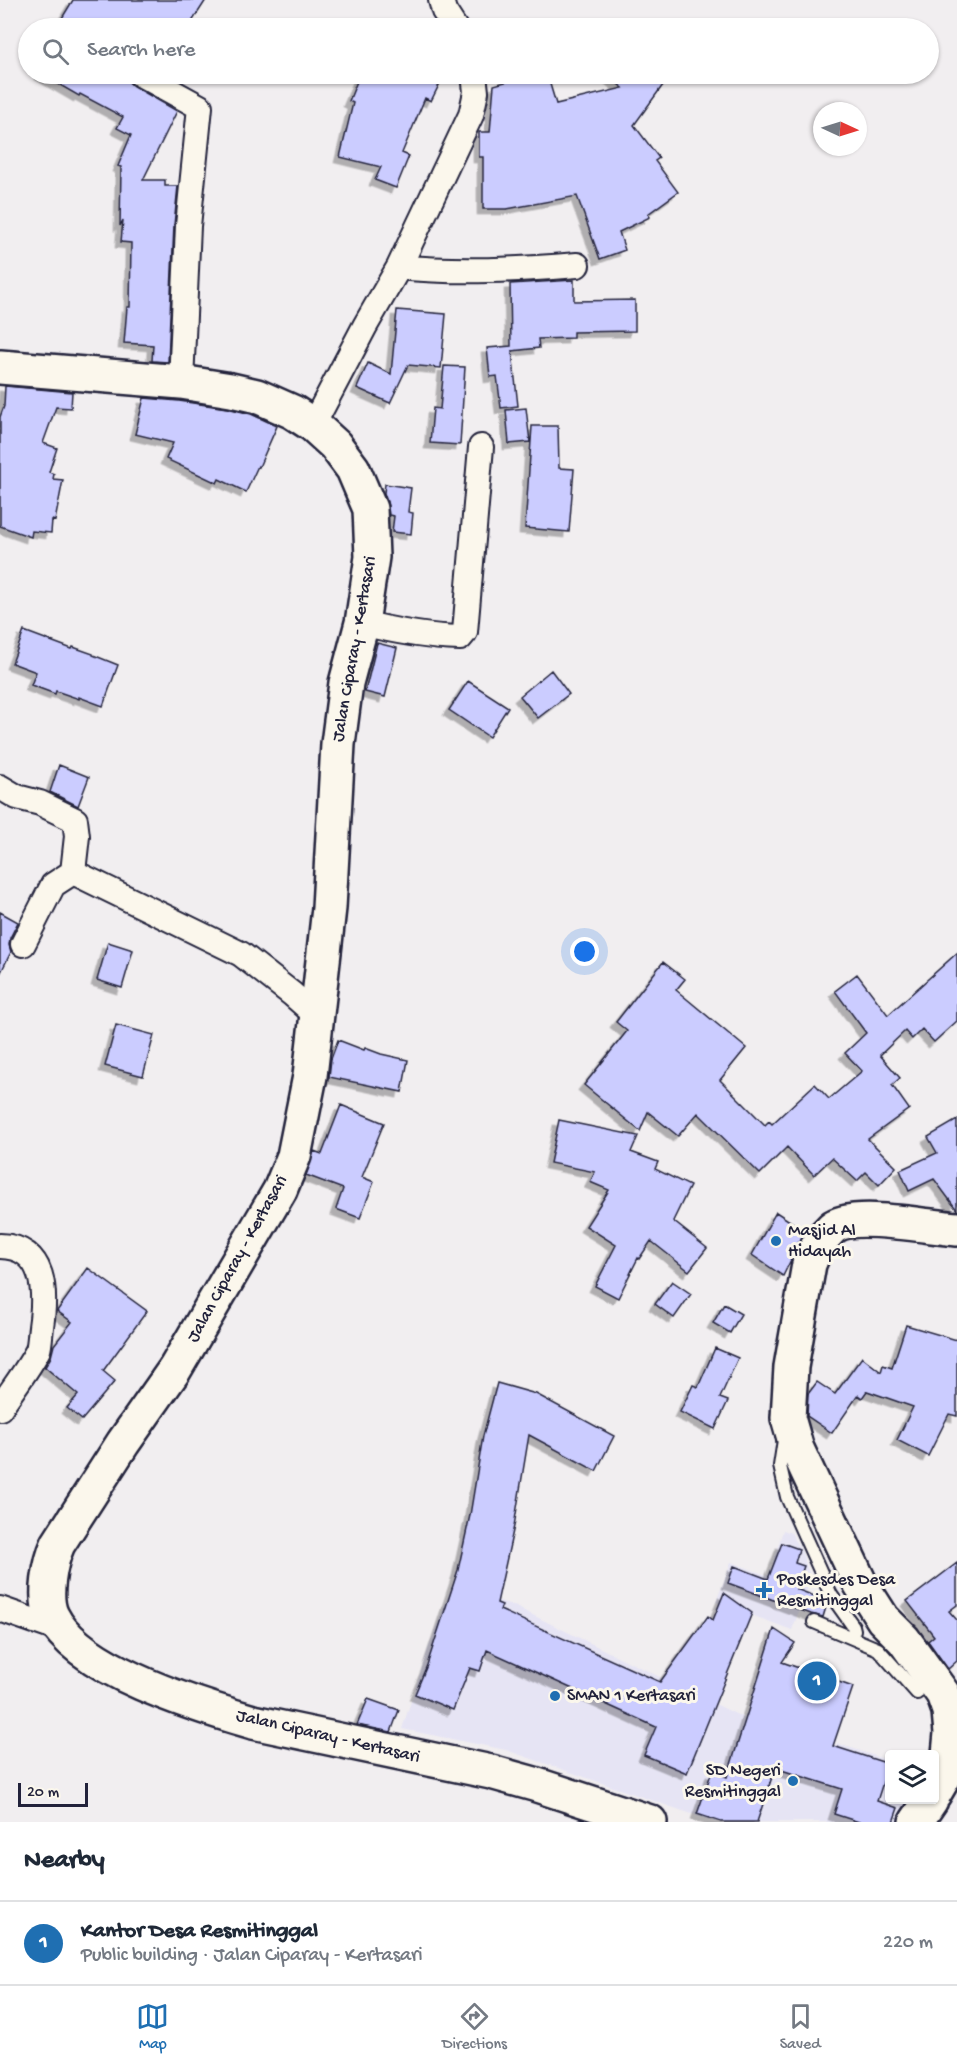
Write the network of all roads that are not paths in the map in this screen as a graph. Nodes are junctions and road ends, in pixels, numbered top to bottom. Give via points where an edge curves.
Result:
1 (441, 0) edge
2 (449, 18) edge
3 (159, 84) edge
4 (475, 84) edge
5 (577, 265) dead end
6 (399, 267) junction
7 (0, 368) edge
8 (182, 382) junction
9 (313, 425) junction
10 (481, 447) dead end
11 (362, 622) junction
12 (0, 787) edge
13 (73, 872) junction
14 (23, 944) dead end
15 (317, 1016) junction
16 (957, 1229) edge
17 (0, 1246) edge
18 (0, 1408) edge
19 (788, 1418) junction
20 (0, 1609) edge
21 (813, 1622) dead end
22 (60, 1630) junction
23 (851, 1637) junction
24 (917, 1693) dead end
25 (939, 1786) edge
26 (929, 1804) edge
27 (650, 1822) edge
28 (916, 1822) edge

1 - 2 street
3 - 8 street via 200,106 189,226
4 - 6 street via 471,115
5 - 6 street via 498,271
6 - 9 street
7 - 8 main road, Jalan Ciparay - Kertasari
8 - 9 main road, Jalan Ciparay - Kertasari via 257,396
9 - 11 main road, Jalan Ciparay - Kertasari via 335,445 352,469 370,508 372,557
10 - 11 street via 465,632 460,638 447,638
11 - 15 main road, Jalan Ciparay - Kertasari via 346,682 338,744 329,908
12 - 13 street via 75,820
13 - 14 street via 53,885
13 - 15 street via 241,954
15 - 22 main road, Jalan Ciparay - Kertasari via 294,1156 280,1190 175,1369 123,1443 51,1559 51,1614
16 - 19 main road via 864,1219 833,1226 809,1264 791,1367
17 - 18 street via 24,1252 34,1262 43,1282 44,1310 38,1348
19 - 23 lane via 780,1466 787,1497 831,1594 853,1626
19 - 25 main road via 798,1449 860,1583 883,1619 944,1694 951,1733
20 - 22 street
21 - 23 lane
22 - 27 main road, Jalan Ciparay - Kertasari via 110,1668 221,1713 491,1772
23 - 24 lane via 878,1649
26 - 28 main road

